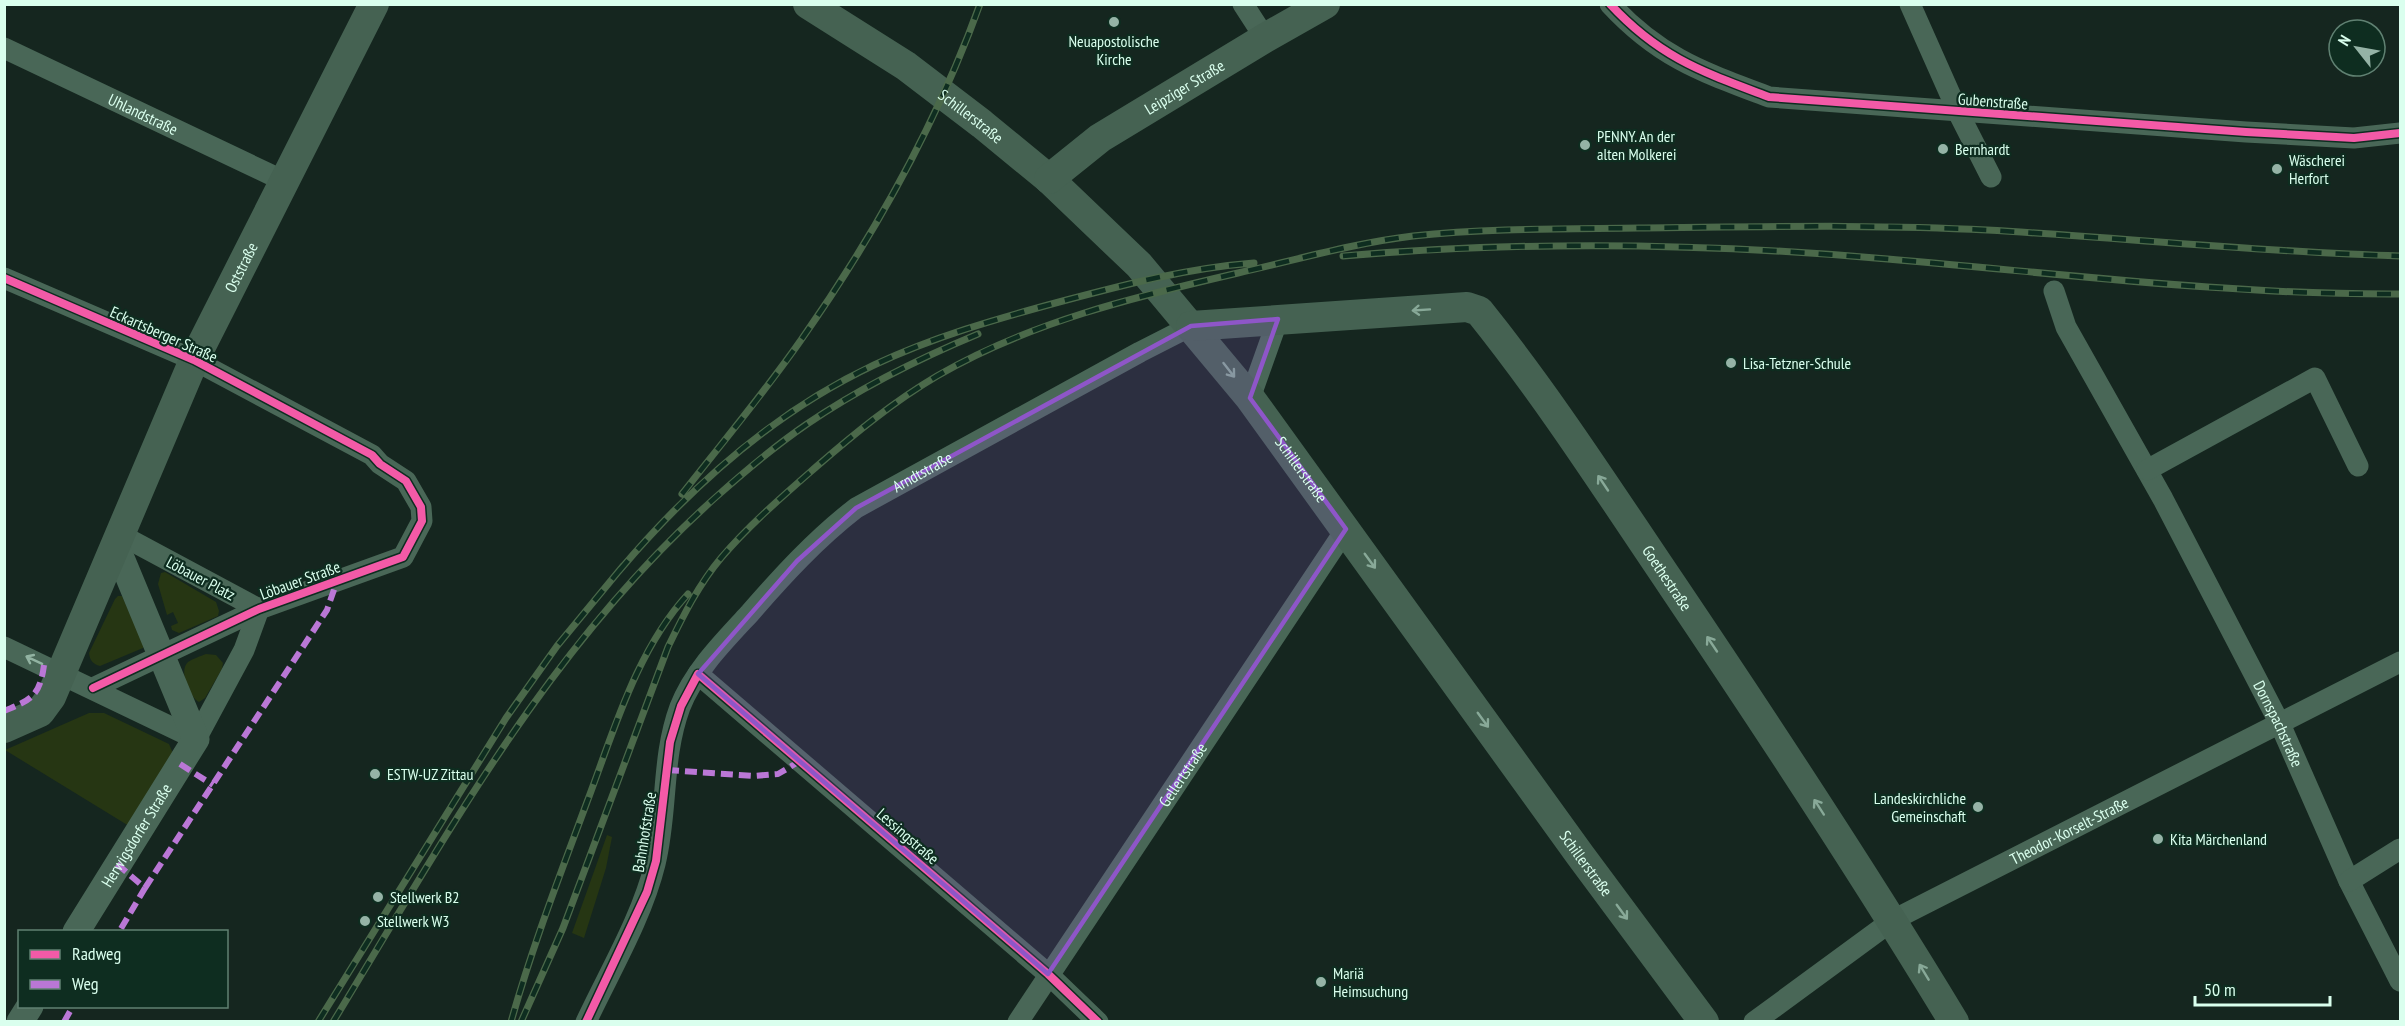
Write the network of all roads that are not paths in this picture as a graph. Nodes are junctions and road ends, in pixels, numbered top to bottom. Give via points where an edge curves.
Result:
1 (374, 4) edge
2 (808, 4) edge
3 (1243, 4) edge
4 (1325, 4) edge
5 (1610, 4) edge
6 (1910, 4) edge
7 (1265, 38) junction
8 (4, 48) edge
9 (1958, 112) junction
10 (2400, 133) edge
11 (1991, 177) dead end
12 (1049, 179) junction
13 (284, 181) junction
14 (4, 278) edge
15 (2054, 291) dead end
16 (1278, 319) junction
17 (1191, 326) junction
18 (194, 360) junction
19 (1250, 398) junction
20 (372, 454) joint
21 (2358, 466) dead end
22 (2147, 470) junction
23 (1346, 529) junction
24 (118, 541) junction
25 (259, 609) junction
26 (4, 647) edge
27 (162, 656) junction
28 (2400, 662) edge
29 (63, 674) junction
30 (698, 674) junction
31 (93, 688) junction
32 (2280, 724) junction
33 (4, 728) edge
34 (196, 739) junction
35 (2400, 849) edge
36 (2349, 881) junction
37 (1893, 920) junction
38 (77, 930) edge
39 (1048, 974) junction
40 (2400, 981) edge
41 (29, 1008) edge
42 (20, 1022) edge
43 (586, 1022) edge
44 (1018, 1022) edge
45 (1098, 1022) edge
46 (1704, 1022) edge
47 (1754, 1022) edge
48 (1954, 1022) edge

1 - 13 main road, Oststraße
2 - 12 main road, Schillerstraße via 906,66
3 - 7 street
4 - 7 main road, Leipziger Straße
5 - 9 street, Gubenstraße via 1647,40 1672,57 1769,97
6 - 9 street
7 - 12 main road, Leipziger Straße via 1100,138
8 - 13 street, Uhlandstraße
9 - 10 street, Gubenstraße via 2354,138
9 - 11 street
12 - 17 main road, Schillerstraße via 1139,265
13 - 18 main road, Oststraße
14 - 18 street, Eckartsberger Straße
15 - 22 street, Dornspachstraße via 2066,327
16 - 17 main road, Goethestraße
16 - 19 street
37 -> 16 main road, Goethestraße via 1533,379 1479,311 1467,307
17 -> 19 main road, Schillerstraße
17 - 30 street, Arndtstraße via 856,508 797,561
18 - 20 street, Eckartsberger Straße
18 - 24 main road, Oststraße
19 - 23 main road, Schillerstraße
20 - 25 street, Löbauer Straße via 406,481 422,507 422,521 403,556
21 - 22 street via 2315,378
22 - 32 street, Dornspachstraße
23 - 39 street, Gellertstraße
23 -> 46 main road, Schillerstraße
24 - 25 street, Löbauer Platz
24 - 27 street
24 - 29 main road
25 - 27 street, Löbauer Straße
25 - 34 street via 244,650
29 -> 26 street
27 - 31 street, Löbauer Straße
27 - 34 street
28 - 32 street, Theodor-Korselt-Straße
29 - 31 street
29 - 33 main road via 40,712
30 - 39 street, Lessingstraße
30 - 43 street, Bahnhofstraße via 681,706 670,742 656,861 647,892
31 - 34 street
32 - 36 street, Dornspachstraße
32 - 37 street, Theodor-Korselt-Straße
34 - 38 street, Herwigsdorfer Straße
35 - 36 street
36 - 40 street, Dornspachstraße
37 - 47 street, Theodor-Korselt-Straße
48 -> 37 main road, Goethestraße
39 - 44 street, Gellertstraße
39 - 45 street, Lessingstraße
41 - 42 street

